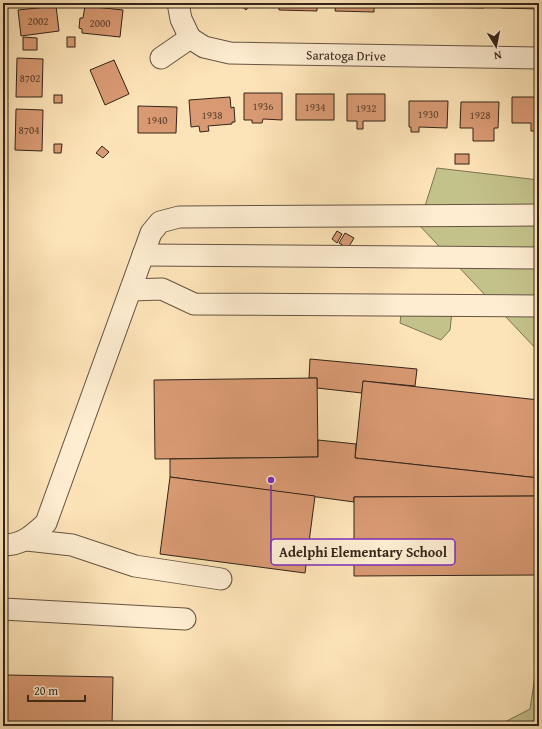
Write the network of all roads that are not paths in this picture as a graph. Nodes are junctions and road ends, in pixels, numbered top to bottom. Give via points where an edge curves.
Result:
1 (178, 3) edge
2 (190, 38) junction
3 (161, 58) dead end
4 (539, 58) edge
5 (539, 215) edge
6 (143, 255) junction
7 (539, 258) edge
8 (130, 290) junction
9 (539, 306) edge
10 (27, 540) junction
11 (3, 545) edge
12 (220, 579) dead end
13 (3, 609) edge
14 (185, 619) dead end

1 - 2 street via 181,19
2 - 3 street
2 - 4 street, Saratoga Drive via 204,47 230,53
5 - 6 street via 179,217 160,222 151,233
6 - 7 street
6 - 8 street
8 - 9 street via 162,290 194,304
8 - 10 street via 46,523
10 - 11 street via 13,545
10 - 12 street via 72,545 135,566
13 - 14 street

